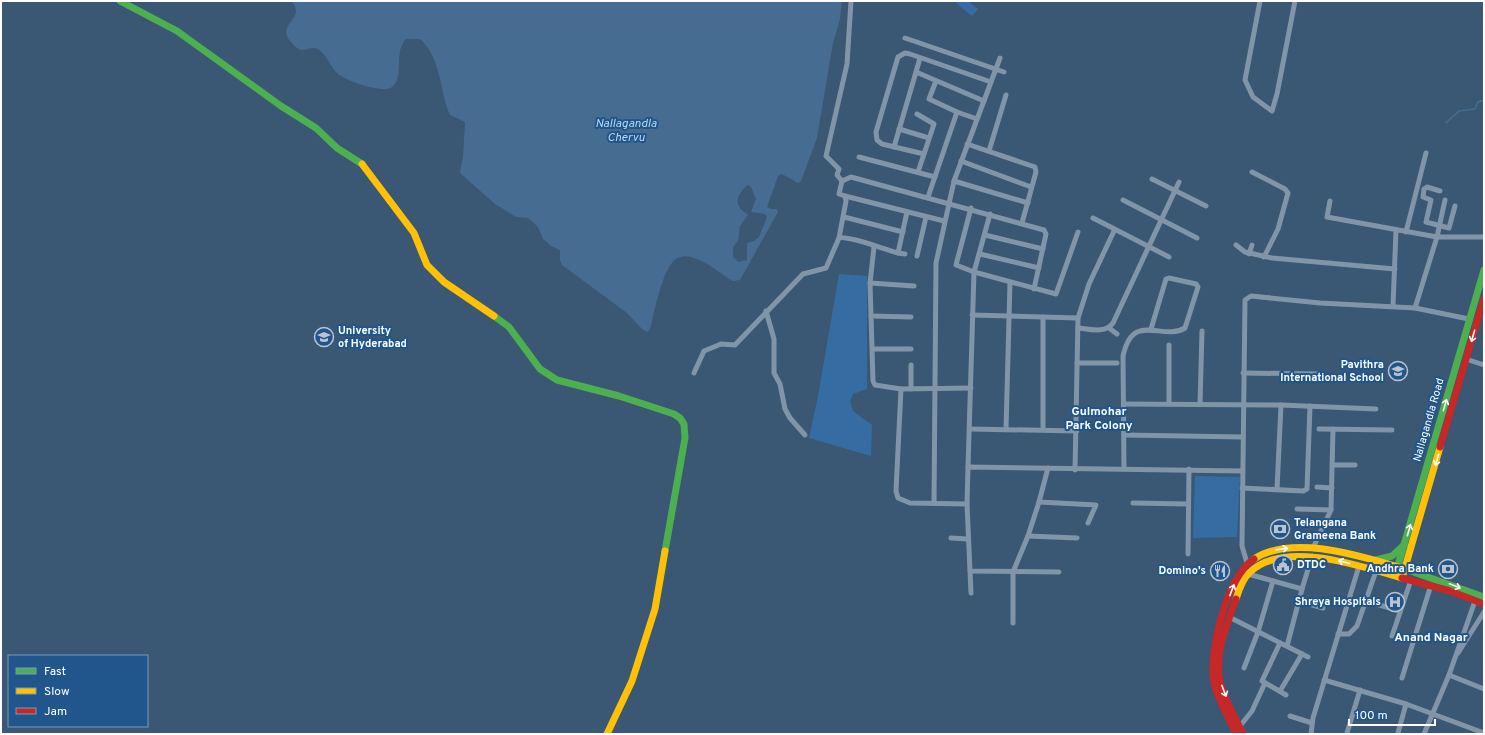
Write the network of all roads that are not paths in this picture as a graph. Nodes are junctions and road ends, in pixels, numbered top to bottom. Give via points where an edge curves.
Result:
1 (120, 1) edge
2 (851, 1) edge
3 (1260, 1) edge
4 (1295, 1) edge
5 (905, 38) dead end
6 (920, 58) junction
7 (1000, 58) dead end
8 (996, 69) junction
9 (916, 72) junction
10 (1004, 72) dead end
11 (936, 81) junction
12 (991, 82) junction
13 (1006, 95) dead end
14 (984, 101) junction
15 (957, 112) junction
16 (917, 114) dead end
17 (977, 119) junction
18 (899, 129) junction
19 (930, 138) junction
20 (967, 144) junction
21 (894, 147) junction
22 (989, 151) junction
23 (1426, 153) dead end
24 (924, 154) junction
25 (859, 157) dead end
26 (961, 161) junction
27 (918, 172) junction
28 (1252, 172) dead end
29 (935, 177) junction
30 (1152, 179) dead end
31 (842, 181) junction
32 (954, 181) junction
33 (1179, 182) dead end
34 (1031, 187) junction
35 (1175, 190) junction
36 (1440, 191) dead end
37 (845, 196) junction
38 (928, 197) junction
39 (1122, 200) dead end
40 (1445, 200) dead end
41 (1330, 201) dead end
42 (948, 202) junction
43 (1028, 203) junction
44 (1206, 206) dead end
45 (1455, 206) dead end
46 (971, 208) junction
47 (907, 212) junction
48 (990, 214) junction
49 (844, 217) junction
50 (926, 217) junction
51 (1093, 218) dead end
52 (1161, 219) junction
53 (944, 221) junction
54 (1022, 223) junction
55 (1438, 226) junction
56 (1114, 230) junction
57 (1396, 230) junction
58 (903, 232) junction
59 (1078, 232) dead end
60 (1406, 232) junction
61 (985, 235) junction
62 (1437, 237) junction
63 (1484, 237) edge
64 (839, 238) junction
65 (1197, 238) dead end
66 (1236, 245) dead end
67 (1252, 245) dead end
68 (874, 247) junction
69 (1147, 247) junction
70 (1043, 249) junction
71 (898, 253) junction
72 (905, 254) dead end
73 (980, 254) junction
74 (1249, 254) junction
75 (917, 256) dead end
76 (1169, 257) dead end
77 (1264, 257) junction
78 (1039, 268) junction
79 (1395, 269) junction
80 (1484, 270) edge
81 (974, 272) junction
82 (1010, 282) junction
83 (870, 283) junction
84 (914, 286) dead end
85 (1034, 288) junction
86 (1484, 298) edge
87 (1393, 306) junction
88 (1415, 308) junction
89 (766, 311) junction
90 (972, 315) junction
91 (871, 316) junction
92 (1008, 316) junction
93 (911, 317) dead end
94 (1043, 317) junction
95 (1078, 318) junction
96 (1469, 319) junction
97 (1481, 319) edge
98 (1078, 328) junction
99 (1109, 328) junction
100 (1151, 329) junction
101 (1202, 331) dead end
102 (1118, 334) dead end
103 (1170, 345) dead end
104 (873, 349) junction
105 (911, 349) dead end
106 (1466, 359) junction
107 (1077, 363) junction
108 (1117, 363) dead end
109 (911, 364) dead end
110 (1484, 365) edge
111 (694, 373) dead end
112 (1243, 373) junction
113 (1320, 374) dead end
114 (971, 388) junction
115 (901, 389) junction
116 (911, 389) junction
117 (935, 389) junction
118 (1124, 404) junction
119 (1169, 404) junction
120 (1200, 404) junction
121 (1243, 405) junction
122 (1281, 405) junction
123 (1310, 406) junction
124 (1376, 409) dead end
125 (970, 429) junction
126 (1006, 429) junction
127 (1042, 429) junction
128 (1319, 429) dead end
129 (1333, 429) junction
130 (1077, 430) junction
131 (1392, 430) dead end
132 (805, 435) dead end
133 (1125, 435) junction
134 (1242, 438) junction
135 (1332, 465) junction
136 (1355, 465) dead end
137 (968, 467) junction
138 (1048, 468) junction
139 (1124, 469) junction
140 (1189, 469) junction
141 (1075, 470) junction
142 (1242, 471) junction
143 (1316, 487) dead end
144 (1242, 488) junction
145 (1332, 488) junction
146 (1277, 489) junction
147 (1039, 502) junction
148 (934, 503) junction
149 (1133, 503) dead end
150 (967, 504) junction
151 (1188, 504) junction
152 (1297, 509) dead end
153 (1331, 510) junction
154 (1088, 523) dead end
155 (1028, 536) junction
156 (951, 538) dead end
157 (1077, 538) dead end
158 (967, 539) junction
159 (1405, 545) junction
160 (1313, 548) junction
161 (1188, 554) dead end
162 (1312, 556) junction
163 (1372, 560) junction
164 (1247, 563) junction
165 (1359, 566) junction
166 (1401, 568) junction
167 (970, 571) junction
168 (1376, 571) junction
169 (1013, 572) junction
170 (1059, 572) dead end
171 (1248, 574) junction
172 (1399, 577) junction
173 (1411, 580) junction
174 (1273, 581) junction
175 (1431, 585) junction
176 (1302, 589) junction
177 (971, 593) dead end
178 (1484, 597) edge
179 (1299, 601) junction
180 (1366, 601) junction
181 (1475, 601) junction
182 (1484, 604) edge
183 (1323, 608) dead end
184 (1400, 611) junction
185 (1484, 612) edge
186 (1229, 617) junction
187 (1013, 623) dead end
188 (1258, 632) junction
189 (1338, 634) junction
190 (1392, 636) dead end
191 (1280, 643) junction
192 (1287, 646) junction
193 (1302, 654) junction
194 (1455, 656) junction
195 (1308, 657) dead end
196 (1244, 668) dead end
197 (1448, 675) junction
198 (1402, 678) dead end
199 (1324, 680) junction
200 (1265, 683) junction
201 (1484, 689) edge
202 (1360, 690) junction
203 (1280, 691) junction
204 (1286, 695) dead end
205 (1406, 704) junction
206 (1432, 713) junction
207 (1290, 716) dead end
208 (1312, 722) junction
209 (1240, 726) junction
210 (1484, 732) edge
211 (1347, 733) edge
212 (1398, 733) edge
213 (607, 734) edge
214 (1236, 734) edge
215 (1243, 734) edge
216 (1311, 734) edge
217 (1424, 734) edge

1 - 213 main road via 177,31 316,128 337,148 360,162 414,233 427,265 444,282 509,327 540,369 557,380 674,414 684,423 685,438 655,609 632,680
2 - 31 street via 847,64 826,156 838,169 837,176
3 - 4 street via 1246,80 1253,97 1272,111
5 - 8 street
6 - 9 street
6 - 12 street
6 - 21 street via 905,53 898,56 876,136 879,142
7 - 8 street
8 - 10 street
8 - 12 street
9 - 11 street
9 - 18 street
11 - 14 street
11 - 15 street via 929,99
12 - 14 street
13 - 22 street
14 - 17 street
15 - 17 street
15 - 29 street
16 - 19 street via 933,123
17 - 20 street
18 - 19 street
18 - 21 street
19 - 24 street
20 - 22 street
20 - 26 street
21 - 24 street
22 - 34 street via 1034,166 1036,172
23 - 60 street
24 - 27 street
25 - 27 street
26 - 32 street
26 - 34 street
27 - 29 street
28 - 77 street via 1288,191 1278,229
29 - 38 street
30 - 35 street
31 - 37 street via 839,194
31 - 38 street via 850,177
32 - 42 street
32 - 43 street
33 - 35 street
34 - 43 street
35 - 44 street
35 - 52 street
36 - 55 street via 1426,187 1422,196 1431,200 1426,222
37 - 47 street
37 - 49 street
38 - 42 street
39 - 52 street
40 - 55 street
41 - 57 street via 1327,217
42 - 46 street
42 - 53 street
43 - 54 street
45 - 55 street via 1449,228
46 - 48 street
46 - 81 street via 955,263 958,267
47 - 50 street
47 - 58 street
48 - 54 street
48 - 61 street
49 - 58 street
49 - 64 street
50 - 53 street
50 - 75 street
51 - 56 street
52 - 65 street
52 - 69 street
53 - 117 street via 936,263
54 - 70 street via 1044,230 1046,234
55 - 62 street
56 - 69 street
56 - 95 street via 1089,284
57 - 60 street
57 - 79 street
58 - 71 street
59 - 85 street via 1056,294
60 - 62 street
61 - 70 street
61 - 73 street
62 - 63 street
62 - 88 street
64 - 68 street via 869,243
64 - 89 street via 826,268 803,274 781,299
66 - 74 street
67 - 74 street
68 - 71 street
68 - 83 street
69 - 76 street
69 - 99 street
70 - 78 street
71 - 72 street
73 - 78 street
73 - 81 street
74 - 77 street
77 - 79 street
78 - 85 street
79 - 87 street
80 - 96 main road, Nallagandla Road
81 - 82 street
81 - 90 street
82 - 85 street
82 - 92 street
83 - 84 street
83 - 91 street
86 - 97 main road, Nallagandla Road
87 - 88 street
87 - 112 street via 1249,296 1244,302
88 - 96 street
89 - 111 street via 735,345 721,344 704,350
89 - 132 street via 774,339 774,373 780,384 785,409
90 - 92 street
90 - 114 street
91 - 93 street
91 - 104 street
92 - 94 street
92 - 126 street
94 - 95 street
94 - 127 street
95 - 98 street
159 -> 96 main road, Nallagandla Road
97 -> 106 main road, Nallagandla Road
98 - 99 street
98 - 107 street
99 - 102 street
100 - 100 street via 1166,279 1196,284 1198,287 1185,328 1176,331
100 - 118 street via 1132,335 1126,342 1123,356
101 - 120 street
103 - 119 street
104 - 105 street
104 - 115 street via 875,385
106 - 110 street
106 -> 166 main road, Nallagandla Road
107 - 108 street
107 - 130 street
109 - 116 street
112 - 113 street
112 - 121 street
114 - 117 street
114 - 125 street
115 - 116 street
115 - 148 street via 897,496 905,502
116 - 117 street
117 - 148 street
118 - 119 street
118 - 133 street
119 - 120 street
120 - 121 street
121 - 122 street
121 - 134 street
122 - 123 street
122 - 146 street
123 - 124 street
123 - 146 street via 1307,489
125 - 126 street
125 - 137 street
126 - 127 street
127 - 130 street
128 - 129 street
129 - 131 street
129 - 135 street
130 - 141 street
133 - 134 street
133 - 139 street
134 - 142 street
135 - 136 street
135 - 145 street
137 - 138 street
137 - 150 street
138 - 141 street
138 - 147 street
139 - 140 street
139 - 141 street
140 - 142 street
140 - 151 street
142 - 144 street
143 - 145 street
144 - 146 street
144 - 164 street via 1242,546
145 - 153 street
147 - 154 street via 1096,505
147 - 155 street
148 - 150 street
149 - 151 street
150 - 158 street
151 - 161 street
152 - 153 street
153 - 160 street
155 - 157 street
155 - 169 street
156 - 158 street
158 - 167 street
159 - 163 main road via 1392,556
159 - 166 main road, Nallagandla Road
160 - 163 main road
164 -> 160 main road via 1270,551
165 -> 162 main road
162 - 171 main road via 1273,560
162 - 176 street
163 - 166 main road
214 -> 164 main road via 1217,694 1213,670 1223,615 1239,575
165 - 168 main road
165 - 189 street
166 - 172 main road
166 -> 178 main road
167 - 169 street
167 - 177 street
168 - 172 main road
168 - 180 street
169 - 170 street
169 - 187 street
171 - 174 street
171 - 186 main road
172 - 173 main road
173 - 175 main road
173 - 184 street
174 - 176 street
174 - 188 street
175 - 181 main road
175 - 198 street
176 - 179 street
179 - 183 street
179 - 192 street
180 - 184 street
180 - 189 street via 1353,631 1349,634
181 - 182 main road
181 - 194 street
184 - 190 street
185 - 194 street
186 - 188 street
186 -> 209 main road via 1219,670 1224,692
188 - 191 street
188 - 196 street
189 - 199 street
191 - 192 street
191 - 200 street via 1262,681
192 - 193 street
193 - 195 street
193 - 203 street
194 - 197 street
197 - 201 street
197 - 206 street
199 - 202 street
199 - 208 street
200 - 203 street
200 - 209 street via 1252,711
202 - 205 street
202 - 211 street
203 - 204 street
205 - 206 street
205 - 212 street
206 - 210 street
206 - 217 street
207 - 208 street
208 - 216 street
209 - 215 main road

